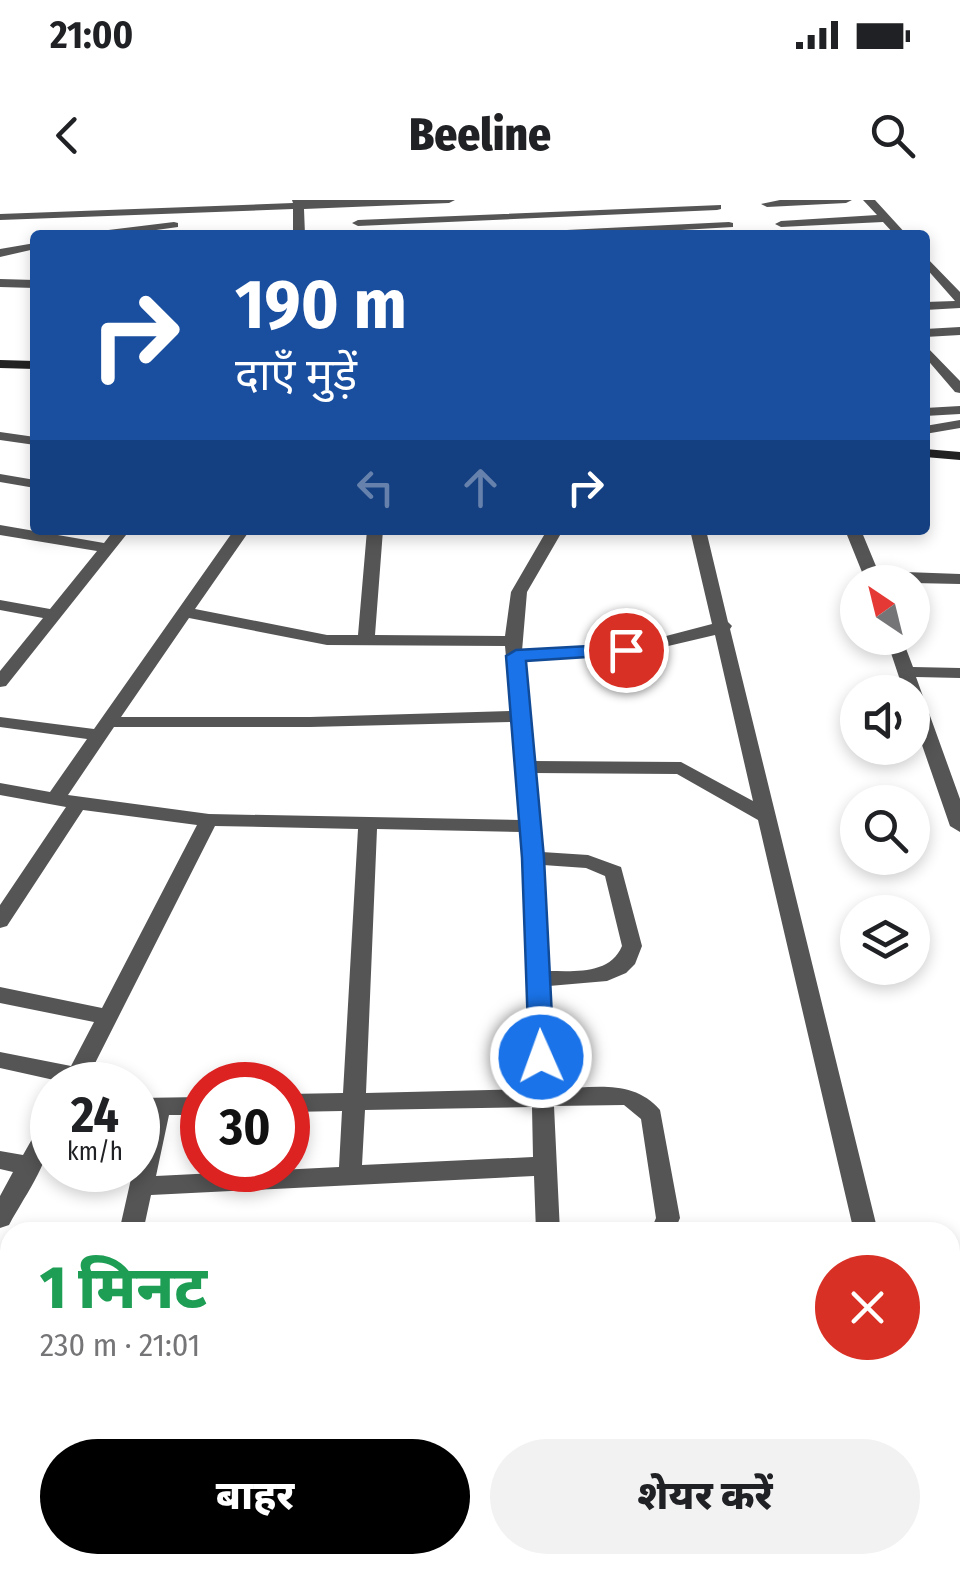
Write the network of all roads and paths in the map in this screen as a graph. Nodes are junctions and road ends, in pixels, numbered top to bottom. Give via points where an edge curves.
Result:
1 (449, 200) edge
2 (457, 200) edge
3 (509, 200) edge
4 (559, 200) edge
5 (846, 200) edge
6 (869, 200) edge
7 (407, 201) edge
8 (813, 201) edge
9 (766, 202) edge
10 (354, 203) edge
11 (298, 204) edge
12 (665, 204) edge
13 (715, 204) edge
14 (614, 206) edge
15 (564, 215) junction
16 (0, 217) edge
17 (516, 217) junction
18 (885, 218) junction
19 (412, 220) junction
20 (830, 221) junction
21 (187, 225) dead end
22 (460, 226) junction
23 (680, 227) junction
24 (354, 229) edge
25 (168, 230) edge
26 (298, 230) edge
27 (414, 230) edge
28 (523, 230) edge
29 (572, 230) edge
30 (626, 230) joint
31 (732, 230) edge
32 (784, 230) edge
33 (836, 230) edge
34 (896, 230) edge
35 (30, 247) edge
36 (0, 253) edge
37 (930, 265) edge
38 (944, 280) junction
39 (960, 280) edge
40 (930, 281) edge
41 (0, 284) edge
42 (30, 284) edge
43 (960, 302) edge
44 (930, 305) edge
45 (960, 331) edge
46 (930, 333) edge
47 (930, 355) edge
48 (0, 364) edge
49 (30, 365) edge
50 (960, 389) edge
51 (960, 410) edge
52 (930, 412) edge
53 (960, 424) edge
54 (930, 429) edge
55 (0, 436) edge
56 (30, 439) edge
57 (930, 453) edge
58 (960, 456) edge
59 (930, 462) edge
60 (960, 465) edge
61 (0, 478) edge
62 (30, 483) edge
63 (0, 530) edge
64 (118, 535) edge
65 (239, 535) edge
66 (375, 535) edge
67 (552, 535) edge
68 (699, 535) edge
69 (855, 535) edge
70 (108, 548) junction
71 (867, 565) edge
72 (930, 578) edge
73 (960, 578) edge
74 (0, 605) edge
75 (186, 612) junction
76 (53, 615) junction
77 (724, 626) junction
78 (366, 642) junction
79 (514, 649) junction
80 (0, 654) edge
81 (900, 655) edge
82 (19, 658) junction
83 (906, 672) junction
84 (960, 674) edge
85 (0, 682) edge
86 (520, 716) junction
87 (0, 722) edge
88 (102, 728) junction
89 (522, 767) junction
90 (0, 790) edge
91 (55, 799) junction
92 (78, 804) junction
93 (767, 818) junction
94 (209, 820) junction
95 (368, 824) junction
96 (529, 826) junction
97 (960, 826) edge
98 (533, 858) junction
99 (0, 921) edge
100 (539, 978) junction
101 (0, 995) edge
102 (107, 1017) junction
103 (0, 1060) edge
104 (84, 1062) edge
105 (30, 1068) edge
106 (542, 1097) junction
107 (354, 1100) junction
108 (310, 1102) edge
109 (0, 1160) edge
110 (30, 1166) edge
111 (544, 1166) junction
112 (30, 1168) edge
113 (350, 1178) junction
114 (160, 1185) edge
115 (140, 1192) edge
116 (0, 1218) edge
117 (133, 1222) edge
118 (547, 1222) edge
119 (666, 1222) edge
120 (864, 1222) edge

1 - 7 street
2 - 22 street
3 - 17 street
4 - 15 street
5 - 8 street
6 - 18 street
7 - 10 street
7 - 19 street
8 - 9 street
8 - 20 street
9 - 32 street
10 - 11 street
10 - 24 street
11 - 16 street
11 - 26 street
12 - 13 street
12 - 14 street
12 - 23 street
13 - 31 street
14 - 15 street
14 - 30 street
15 - 17 street
15 - 29 street
17 - 22 street
17 - 28 street
18 - 20 street
18 - 34 street
19 - 22 street
19 - 24 street
19 - 27 street
20 - 32 street
20 - 33 street
21 - 25 street
23 - 30 street
23 - 31 street
35 - 36 street
37 - 38 street
38 - 39 street
38 - 40 street
38 - 43 street
41 - 42 street
43 - 44 street
45 - 46 street
47 - 50 street
48 - 49 street
51 - 52 street
53 - 54 street
55 - 56 street
57 - 58 street
59 - 60 street
61 - 62 street
63 - 70 street
64 - 70 street
65 - 75 street
66 - 78 street
67 - 79 street via 519,592
68 - 77 street
69 - 71 street
70 - 76 street
72 - 73 street
74 - 76 street
75 - 78 street
75 - 88 street
76 - 82 street
77 - 79 street via 649,648
77 - 93 street
78 - 79 street
79 - 86 street
80 - 82 street
81 - 83 street
82 - 85 street
83 - 84 street
83 - 97 street
86 - 88 street
86 - 89 street
87 - 88 street
88 - 91 street
89 - 93 street via 681,768
89 - 96 street
90 - 91 street
91 - 92 street
92 - 94 street
92 - 99 street
93 - 120 street
94 - 95 street
94 - 102 street
95 - 96 street
95 - 107 street
96 - 98 street
98 - 100 street
98 - 100 street via 588,862 614,872 632,946 622,968 603,975
100 - 106 street
101 - 102 street
102 - 104 street
103 - 105 street
106 - 107 street
106 - 111 street
106 - 119 street via 610,1094 642,1104 652,1116
107 - 108 street
107 - 113 street
109 - 110 street
111 - 113 street
111 - 118 street
112 - 116 street
113 - 114 street
115 - 117 street

